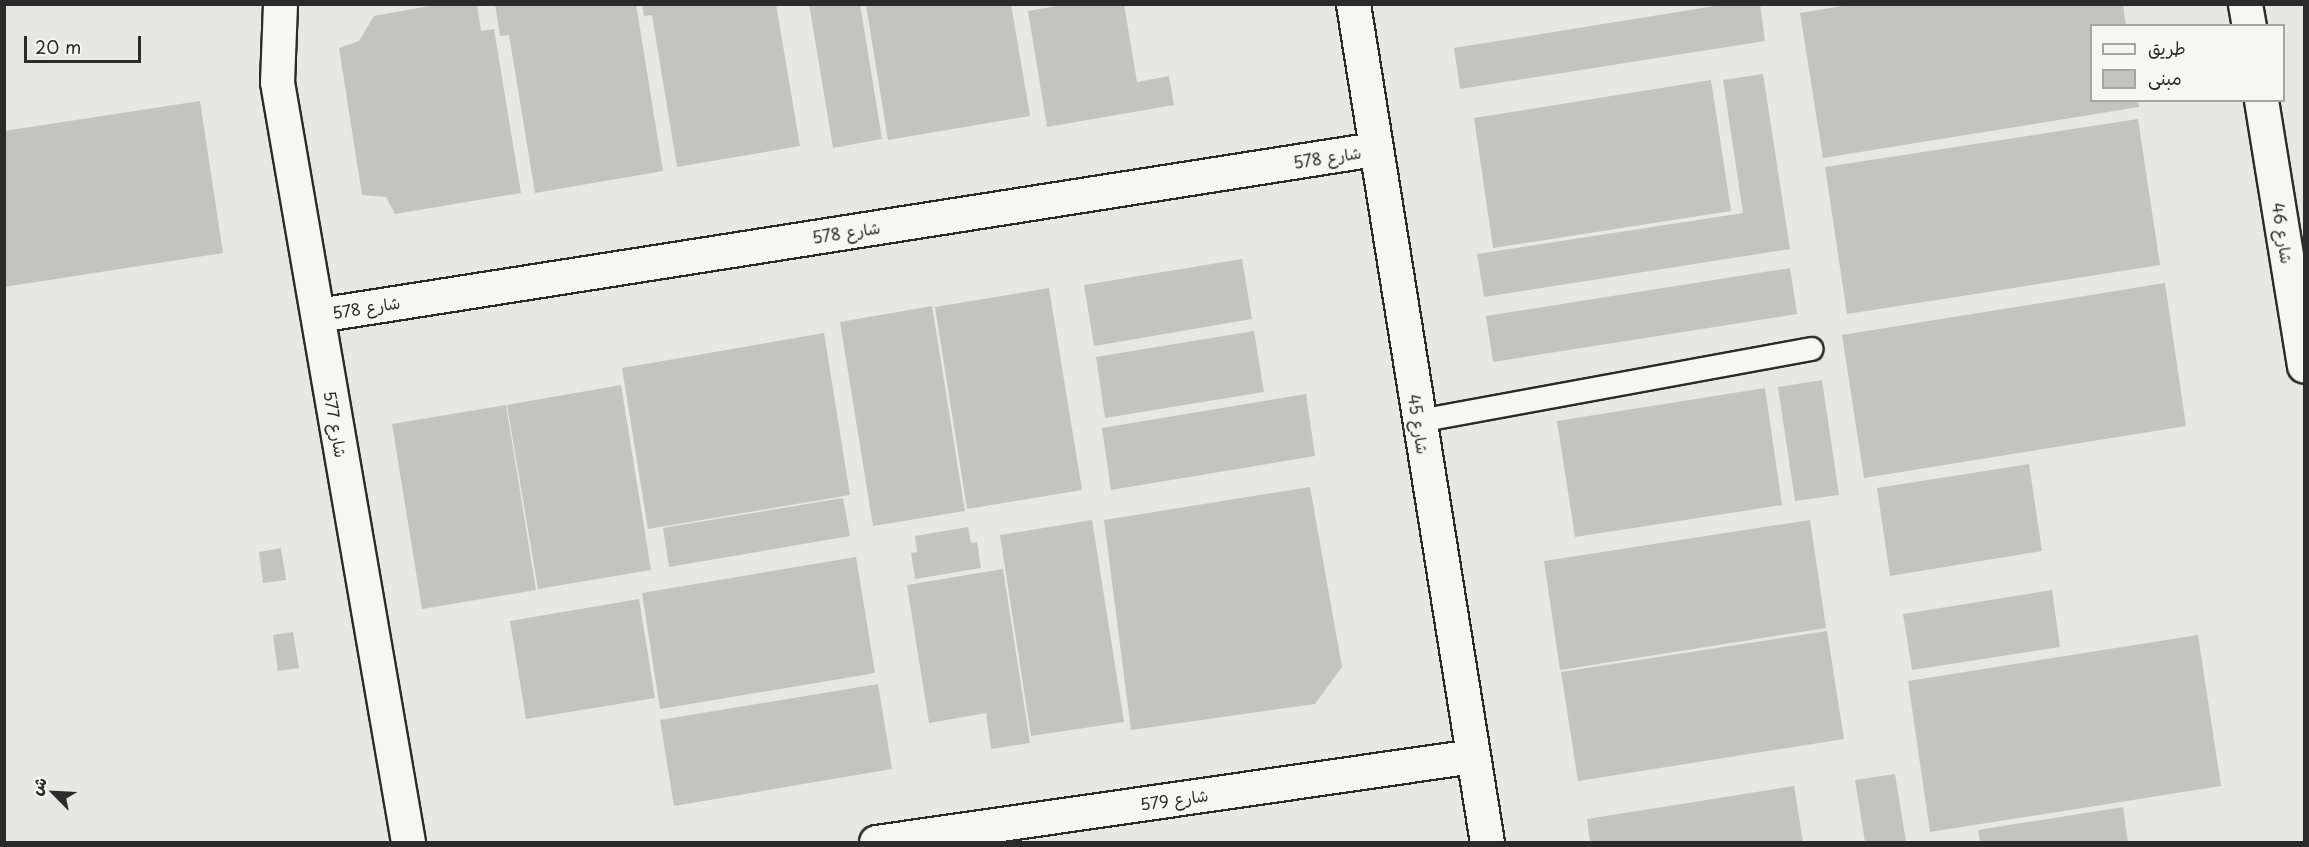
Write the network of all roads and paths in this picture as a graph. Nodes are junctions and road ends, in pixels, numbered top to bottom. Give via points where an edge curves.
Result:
1 (280, 4) edge
2 (1353, 4) edge
3 (2245, 4) edge
4 (2248, 24) edge
5 (2261, 102) edge
6 (1375, 149) junction
7 (318, 315) junction
8 (1811, 349) dead end
9 (2304, 366) edge
10 (1419, 421) junction
11 (1473, 756) junction
12 (408, 843) edge
13 (876, 843) edge
14 (1487, 843) edge

1 - 7 street, شارع 577 via 277,82
2 - 6 street, شارع 45
3 - 4 street
5 - 9 street, شارع 46
6 - 7 street, شارع 578
6 - 10 street, شارع 45
7 - 12 street, شارع 577
8 - 10 lane
10 - 11 street, شارع 45
11 - 13 street, شارع 579
11 - 14 street, شارع 45

